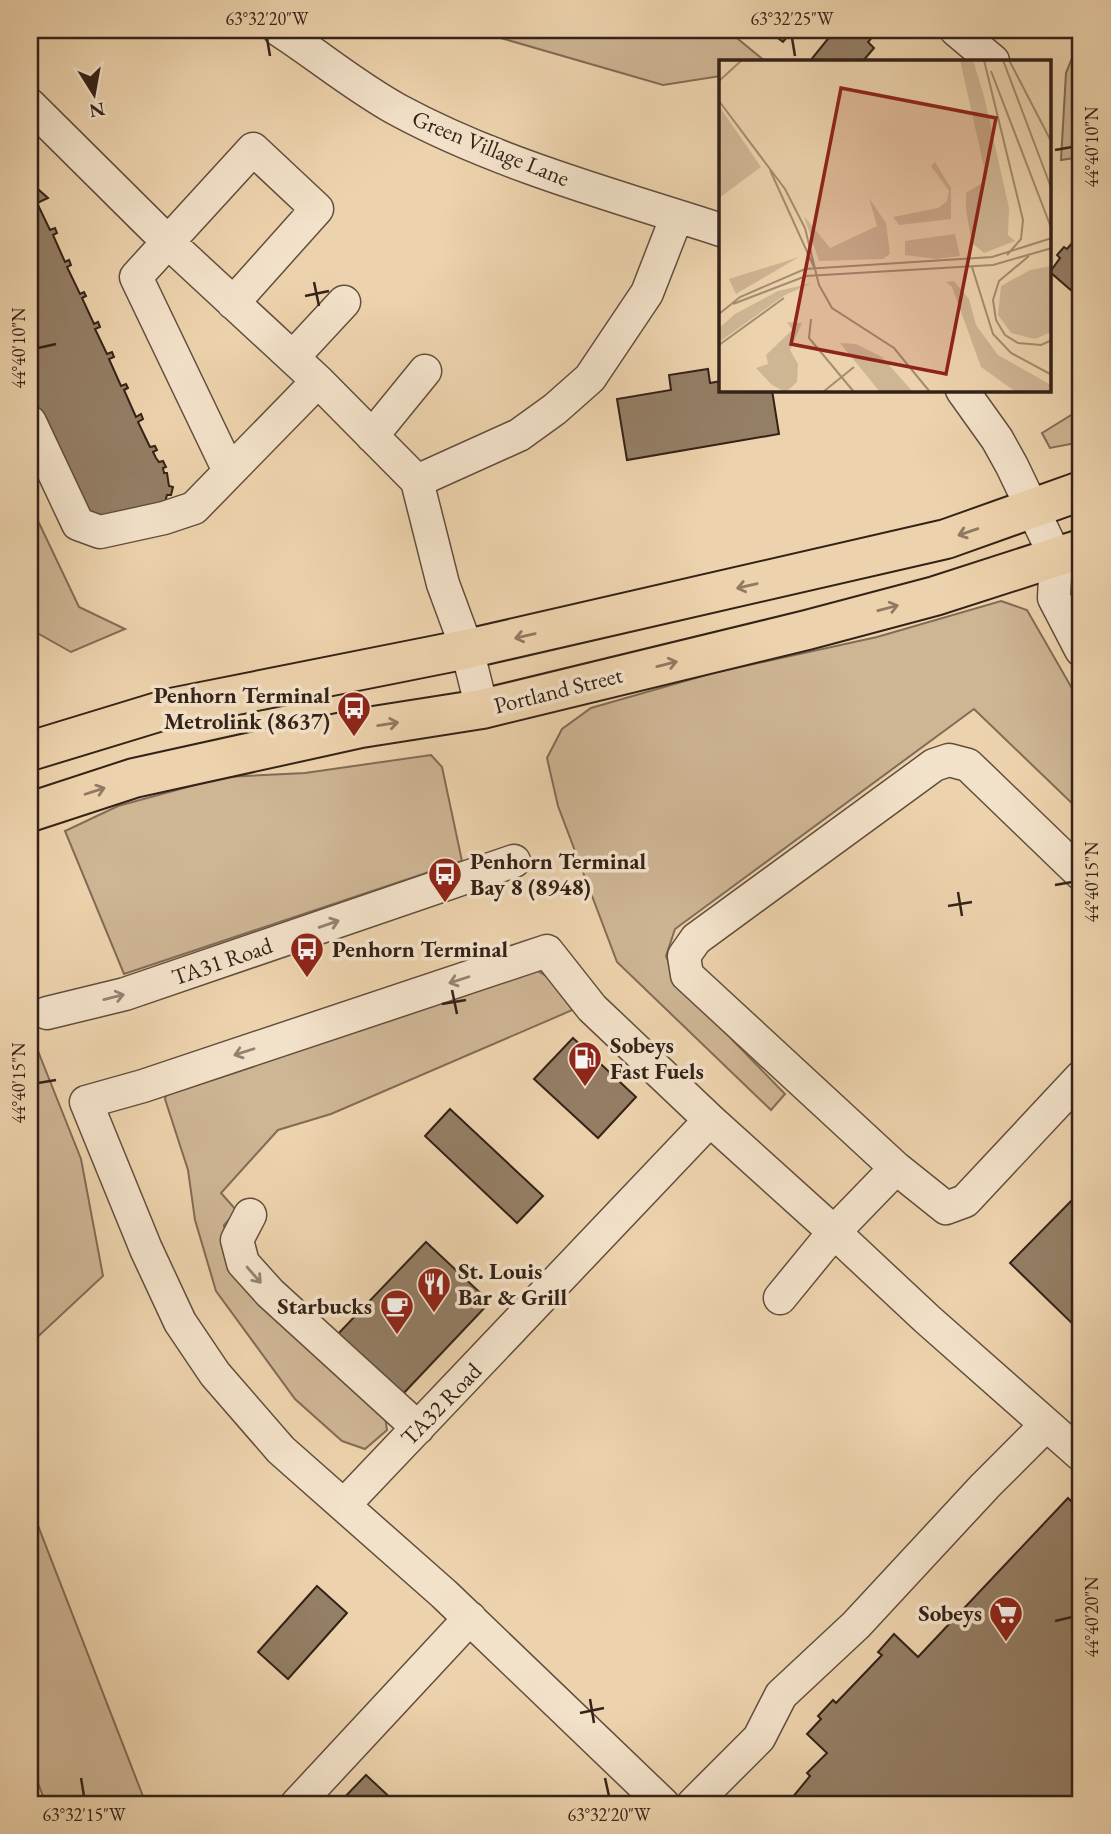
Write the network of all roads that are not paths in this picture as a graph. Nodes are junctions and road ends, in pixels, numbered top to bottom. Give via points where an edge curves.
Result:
1 (279, 30) edge
2 (956, 30) edge
3 (992, 60) edge
4 (30, 105) edge
5 (677, 216) junction
6 (719, 229) edge
7 (169, 243) junction
8 (344, 302) dead end
9 (233, 303) junction
10 (293, 357) junction
11 (425, 371) dead end
12 (318, 381) junction
13 (963, 392) edge
14 (30, 422) edge
15 (372, 436) junction
16 (229, 471) junction
17 (417, 481) junction
18 (1081, 491) edge
19 (1059, 544) edge
20 (467, 649) junction
21 (1081, 650) edge
22 (482, 709) junction
23 (30, 751) edge
24 (30, 812) edge
25 (514, 861) dead end
26 (1081, 874) edge
27 (47, 1013) dead end
28 (1081, 1077) edge
29 (710, 1120) junction
30 (896, 1168) junction
31 (250, 1215) dead end
32 (834, 1232) junction
33 (780, 1298) dead end
34 (1046, 1425) junction
35 (418, 1428) junction
36 (1081, 1455) edge
37 (345, 1504) junction
38 (470, 1618) junction
39 (297, 1804) edge
40 (663, 1804) edge
41 (693, 1804) edge

1 - 5 street, Green Village Lane via 397,110 463,141
2 - 3 street
4 - 7 street
5 - 6 street, Green Village Lane
5 - 17 street via 647,293 590,378 519,435
7 - 9 street
7 - 9 street via 253,149 317,209
7 - 16 street via 136,277
8 - 10 street
9 - 10 street
10 - 12 street
11 - 15 street
12 - 15 street
12 - 16 street
13 - 19 street
14 - 16 street via 78,524 100,531 194,508
15 - 17 street
17 - 20 street via 443,584
18 - 19 main road, Portland Street
19 -> 20 main road, Portland Street via 946,539
19 - 21 street via 1054,598
22 -> 19 main road, Portland Street via 935,596
20 - 22 street
20 - 23 main road, Portland Street via 171,708
24 -> 22 main road, Portland Street via 134,778 362,728
27 -> 25 street, TA31 Road via 125,994
26 - 30 street via 968,765 948,760 934,765 696,939 684,956 687,975
28 - 30 street via 965,1201 946,1208
29 - 32 street
29 - 35 street, TA32 Road
29 -> 37 street via 592,1007 547,951 86,1102 180,1322 215,1374 281,1450
30 - 32 street
31 -> 35 street via 237,1240 243,1263
32 - 33 street
32 - 34 street
34 - 36 street
34 - 41 street via 856,1625 781,1695 759,1738
35 - 37 street, TA32 Road
37 - 38 street
38 - 39 street
38 - 40 street

